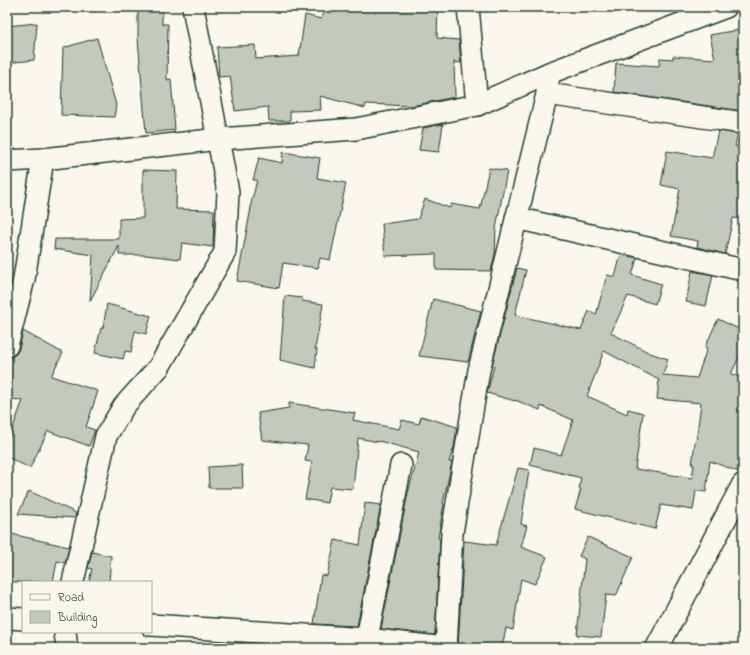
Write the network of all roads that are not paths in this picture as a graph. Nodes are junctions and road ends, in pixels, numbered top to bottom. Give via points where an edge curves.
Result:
1 (193, 7) edge
2 (468, 7) edge
3 (726, 7) edge
4 (549, 73) junction
5 (547, 94) junction
6 (477, 105) junction
7 (743, 123) edge
8 (219, 140) junction
9 (43, 159) junction
10 (7, 161) edge
11 (516, 218) junction
12 (743, 270) edge
13 (7, 346) edge
14 (401, 465) dead end
15 (743, 485) edge
16 (73, 581) edge
17 (7, 618) edge
18 (22, 619) edge
19 (152, 625) edge
20 (65, 633) edge
21 (365, 644) edge
22 (67, 648) edge
23 (446, 648) edge
24 (657, 648) edge

1 - 8 street
2 - 6 street
3 - 4 street
4 - 5 street
4 - 6 street
5 - 7 street
5 - 11 street
6 - 8 street via 356,129
8 - 9 street
8 - 16 street via 228,192 225,252 159,367 124,406 106,436
9 - 10 street
9 - 13 street via 24,279
11 - 12 street
11 - 23 street via 478,370 452,533
14 - 21 street
15 - 24 main road
17 - 18 street
19 - 21 street
20 - 22 street
21 - 23 street

